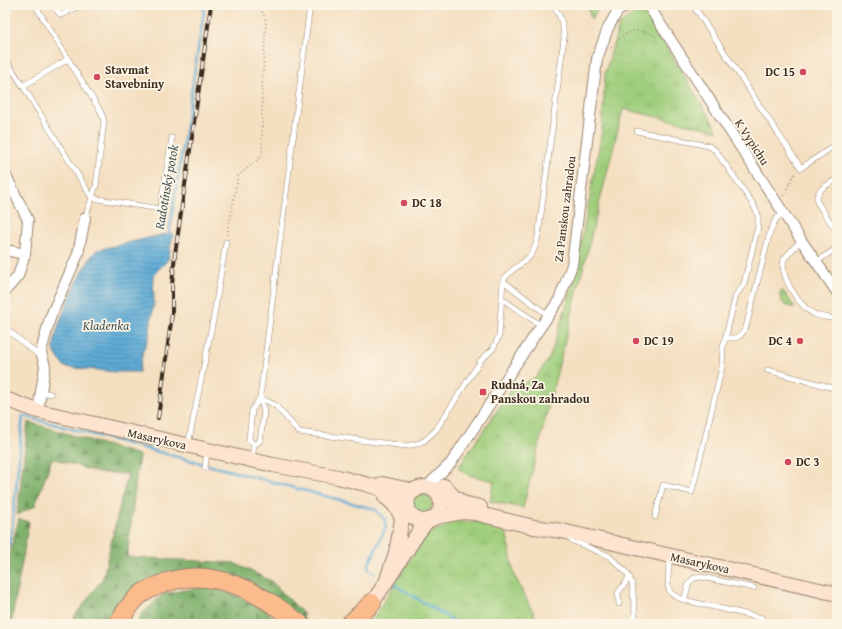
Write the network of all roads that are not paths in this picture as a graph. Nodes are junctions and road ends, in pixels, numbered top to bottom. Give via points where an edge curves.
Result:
1 (35, 5) edge
2 (52, 5) edge
3 (81, 5) edge
4 (310, 5) edge
5 (553, 5) edge
6 (627, 5) edge
7 (648, 5) edge
8 (693, 5) edge
9 (68, 59) junction
10 (6, 60) edge
11 (23, 86) junction
12 (637, 131) dead end
13 (172, 138) dead end
14 (837, 144) edge
15 (5, 174) edge
16 (837, 179) edge
17 (92, 198) junction
18 (784, 213) junction
19 (85, 218) joint
20 (837, 232) edge
21 (801, 240) junction
22 (226, 242) road end
23 (837, 248) edge
24 (5, 250) edge
25 (25, 254) junction
26 (816, 262) junction
27 (503, 281) junction
28 (5, 291) edge
29 (837, 292) edge
30 (502, 299) junction
31 (550, 316) junction
32 (837, 322) edge
33 (542, 326) junction
34 (5, 328) edge
35 (725, 338) junction
36 (43, 358) junction
37 (767, 370) dead end
38 (837, 389) edge
39 (260, 398) junction
40 (5, 399) edge
41 (38, 411) junction
42 (254, 445) junction
43 (188, 446) junction
44 (207, 454) junction
45 (252, 460) junction
46 (451, 463) junction
47 (205, 467) dead end
48 (311, 472) junction
49 (420, 489) junction
50 (442, 494) junction
51 (410, 511) junction
52 (655, 517) dead end
53 (432, 518) junction
54 (562, 531) junction
55 (396, 553) junction
56 (670, 556) junction
57 (388, 576) junction
58 (629, 578) junction
59 (158, 586) junction
60 (754, 586) junction
61 (837, 594) edge
62 (684, 600) junction
63 (372, 603) junction
64 (619, 604) dead end
65 (274, 605) junction
66 (762, 618) dead end
67 (117, 624) edge
68 (129, 624) edge
69 (290, 624) edge
70 (300, 624) edge
71 (350, 624) edge
72 (359, 624) edge
73 (636, 624) edge

1 - 9 lane
2 - 3 lane via 61,15
4 - 39 lane
5 - 27 lane via 564,24 564,38 538,237 530,256 507,274
6 - 31 street, Za Panskou zahradou via 618,12 608,28 597,59 572,265
7 - 18 street, K Vypichu
8 - 14 lane via 801,168
9 - 11 lane
9 - 17 lane via 104,121 96,186
10 - 11 lane
11 - 17 lane
12 - 35 lane via 708,146 716,152 758,215 758,226 744,284 736,295
13 - 17 lane via 160,209
15 - 25 street via 28,220
16 - 20 lane via 818,192 816,197
17 - 19 lane
18 - 21 street, K Vypichu
18 - 35 lane via 776,219 770,232 746,327 737,338
19 - 36 street via 78,254 50,318 41,352
21 - 26 street, K Vypichu
21 - 32 lane via 784,259 787,283 798,300 815,315 835,319
22 - 43 lane
23 - 26 lane
24 - 25 street
25 - 28 street via 18,276
26 - 29 street, K Vypichu
27 - 30 lane
27 - 31 lane
30 - 33 lane
30 - 39 lane via 499,336 493,349 481,360 436,430 424,441 406,446 299,432 275,405
31 - 33 street, Za Panskou zahradou
33 - 46 street, Za Panskou zahradou
34 - 36 lane
35 - 52 lane via 722,367 692,492 663,485
36 - 41 street via 46,393
37 - 38 lane
39 - 42 lane via 264,411 260,441
39 - 42 lane via 252,410 248,440
40 - 41 main road, Masarykova
41 - 43 main road, Masarykova
42 - 45 lane
43 - 44 main road, Masarykova
44 - 45 main road, Masarykova
44 - 47 lane
45 - 48 main road, Masarykova
46 - 49 street, Za Panskou zahradou
46 - 50 street, Za Panskou zahradou
48 - 49 main road, Masarykova via 346,474 393,487
48 - 51 main road, Masarykova via 383,489
48 - 55 main road via 378,493 390,500 402,519
49 - 50 main road
49 - 51 main road via 409,497
50 - 53 main road via 440,508
50 - 54 main road, Masarykova via 452,495 464,503
51 - 53 main road via 421,520
51 - 55 main road via 406,536
53 - 54 main road, Masarykova via 462,512 475,513
53 - 57 main road via 418,532
54 - 56 main road, Masarykova
54 - 58 lane via 573,541 609,556
55 - 57 main road
56 - 60 main road, Masarykova
56 - 62 lane via 668,587 671,593
57 - 63 main road
58 - 64 lane via 618,593
58 - 73 lane via 632,583
59 - 65 highway via 174,580 215,579 247,589
59 - 67 highway via 140,595
59 - 68 highway via 136,609
60 - 61 main road, Masarykova
60 - 62 lane via 702,577 694,578 689,583
62 - 66 lane
63 - 71 highway
63 - 72 main road
65 - 69 highway
65 - 70 highway

